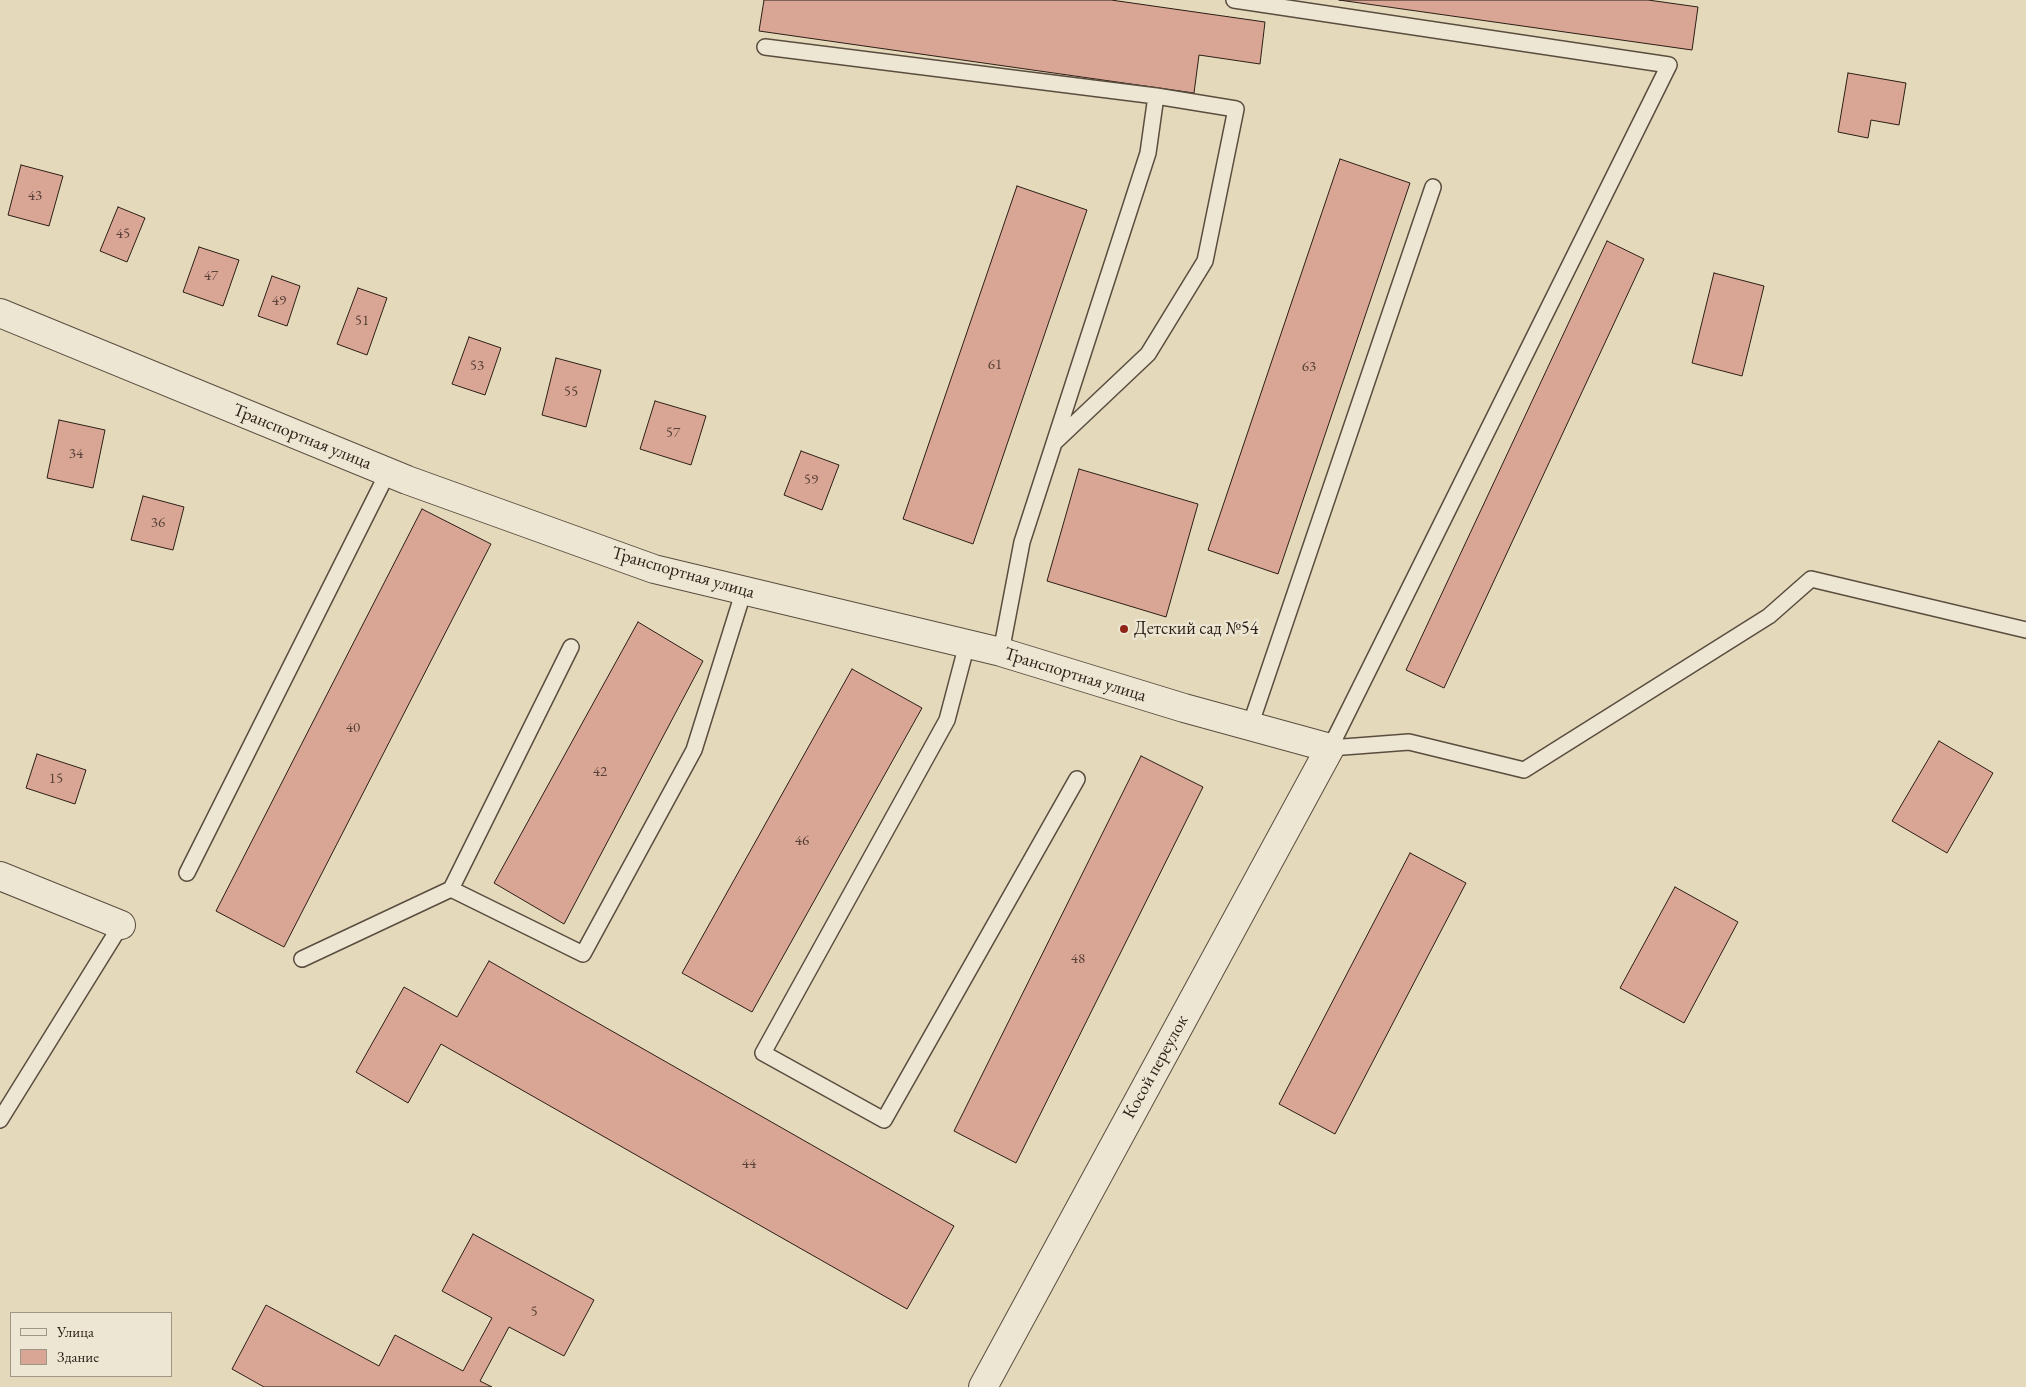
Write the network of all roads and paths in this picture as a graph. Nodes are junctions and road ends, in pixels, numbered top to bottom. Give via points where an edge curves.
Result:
1 (1234, 0) edge
2 (765, 47) dead end
3 (1156, 96) junction
4 (1433, 187) dead end
5 (0, 314) edge
6 (1054, 443) junction
7 (388, 472) junction
8 (744, 590) junction
9 (2026, 630) edge
10 (967, 644) junction
11 (571, 647) dead end
12 (1001, 652) junction
13 (1250, 726) junction
14 (1330, 748) junction
15 (1077, 779) dead end
16 (188, 873) dead end
17 (0, 876) edge
18 (451, 889) junction
19 (121, 925) joint
20 (302, 958) dead end
21 (0, 1120) edge
22 (982, 1387) edge

1 - 14 lane via 1669,65
2 - 3 lane
3 - 6 lane via 1148,153
3 - 6 lane via 1236,109 1205,261 1148,354
4 - 13 lane
5 - 7 street, Транспортная улица
6 - 12 lane via 1022,542
7 - 8 street, Транспортная улица via 654,569
7 - 16 lane
8 - 10 street, Транспортная улица
8 - 18 lane via 694,750 583,954
9 - 14 lane via 1812,579 1769,616 1524,770 1410,742
10 - 12 street, Транспортная улица
10 - 15 lane via 947,720 763,1052 884,1120
11 - 18 lane
12 - 13 street, Транспортная улица
13 - 14 street, Транспортная улица
14 - 22 street, Косой переулок
17 - 19 street
18 - 20 lane
19 - 21 lane

